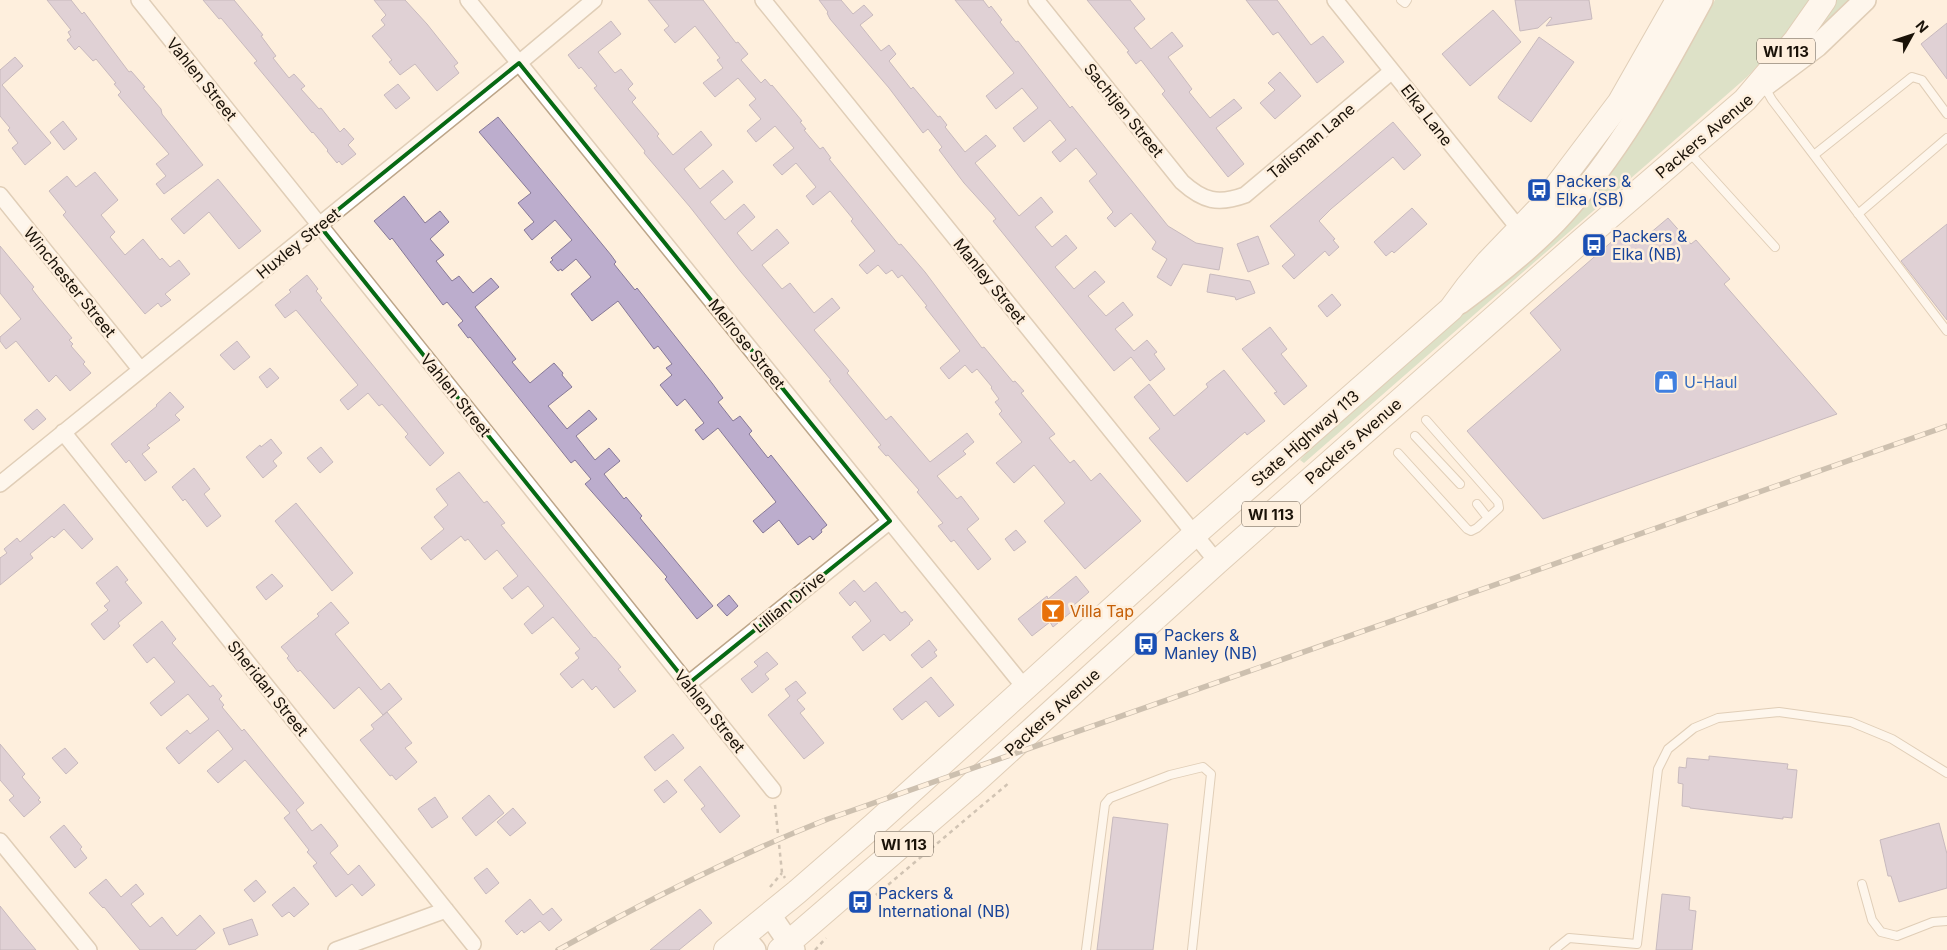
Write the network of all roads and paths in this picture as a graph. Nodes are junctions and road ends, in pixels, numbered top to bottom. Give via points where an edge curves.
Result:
1 (139, 0) edge
2 (468, 0) edge
3 (594, 0) edge
4 (763, 0) edge
5 (1036, 0) edge
6 (1335, 0) edge
7 (1402, 0) edge
8 (1407, 0) edge
9 (1678, 0) edge
10 (1702, 0) edge
11 (1824, 0) edge
12 (1865, 0) edge
13 (519, 63) junction
14 (1392, 71) junction
15 (1764, 86) junction
16 (1746, 100) junction
17 (1947, 114) edge
18 (1947, 138) edge
19 (1687, 150) junction
20 (1814, 155) junction
21 (0, 195) edge
22 (1225, 200) joint
23 (1858, 214) junction
24 (319, 225) junction
25 (1520, 230) junction
26 (1775, 247) dead end
27 (1451, 309) junction
28 (1947, 331) edge
29 (140, 370) junction
30 (1426, 420) dead end
31 (63, 432) junction
32 (1415, 436) dead end
33 (1398, 453) dead end
34 (0, 484) edge
35 (1460, 484) dead end
36 (1477, 504) dead end
37 (1488, 518) junction
38 (890, 521) junction
39 (1195, 534) junction
40 (1217, 562) junction
41 (688, 684) junction
42 (1025, 688) junction
43 (1947, 773) edge
44 (1010, 782) dead end
45 (774, 790) joint
46 (0, 841) edge
47 (1862, 884) dead end
48 (768, 890) dead end
49 (876, 895) dead end
50 (446, 910) junction
51 (770, 915) junction
52 (1947, 921) edge
53 (829, 934) dead end
54 (473, 944) dead end
55 (742, 945) edge
56 (788, 947) edge
57 (89, 950) edge
58 (336, 950) edge
59 (815, 950) edge
60 (1086, 950) edge
61 (1192, 950) edge
62 (1554, 950) edge

1 - 24 street, Vahlen Street
2 - 13 street, Melrose Street
3 - 13 street, Huxley Street
4 - 39 street, Manley Street
5 - 22 street, Sachtjen Street via 1182,182 1196,195
6 - 14 street, Elka Lane
7 - 8 lane via 1404,3
9 - 25 main road, WI 113 via 1620,102
10 - 27 main road via 1646,100 1591,180 1556,222 1496,277
11 - 16 main road, WI 113 via 1796,40
12 - 15 main road, Packers Avenue via 1817,46
13 - 24 street, Huxley Street
13 - 38 street, Melrose Street
14 - 22 street, Talisman Lane via 1258,186 1245,195
14 - 25 street, Elka Lane
15 - 16 main road, Packers Avenue
15 - 20 lane
16 - 19 main road, Packers Avenue / WI 113
17 - 20 lane via 1922,80 1912,77
18 - 23 lane
19 - 26 lane
19 - 40 main road, Packers Avenue / WI 113
20 - 23 lane
21 - 29 street, Winchester Street
23 - 28 lane
24 - 29 street, Huxley Street
24 - 41 street, Vahlen Street
25 - 27 main road, WI 113
27 - 39 main road, State Highway 113 / WI 113
29 - 31 street, Huxley Street
30 - 37 lane via 1498,502 1500,508
31 - 34 street, Huxley Street
31 - 50 street, Sheridan Street
32 - 35 lane
33 - 37 lane via 1467,529 1472,531
36 - 37 lane
38 - 41 street, Lillian Drive
38 - 42 street, Melrose Street
39 - 40 street, Manley Street
39 - 42 main road, State Highway 113 / WI 113
40 - 56 main road, Packers Avenue / WI 113
41 - 45 street, Vahlen Street
42 - 51 main road, WI 113
43 - 62 lane via 1892,739 1851,722 1821,716 1780,712 1718,718 1694,728 1668,749 1658,769 1637,944 1569,938
44 - 49 path
45 - 48 path via 782,873
46 - 57 street
47 - 52 lane via 1872,920 1881,932 1897,936 1933,922
50 - 54 street, Sheridan Street
50 - 58 street
51 - 55 main road, WI 113
51 - 56 main road
53 - 59 path
60 - 61 lane via 1105,804 1110,798 1162,778 1203,767 1211,774

